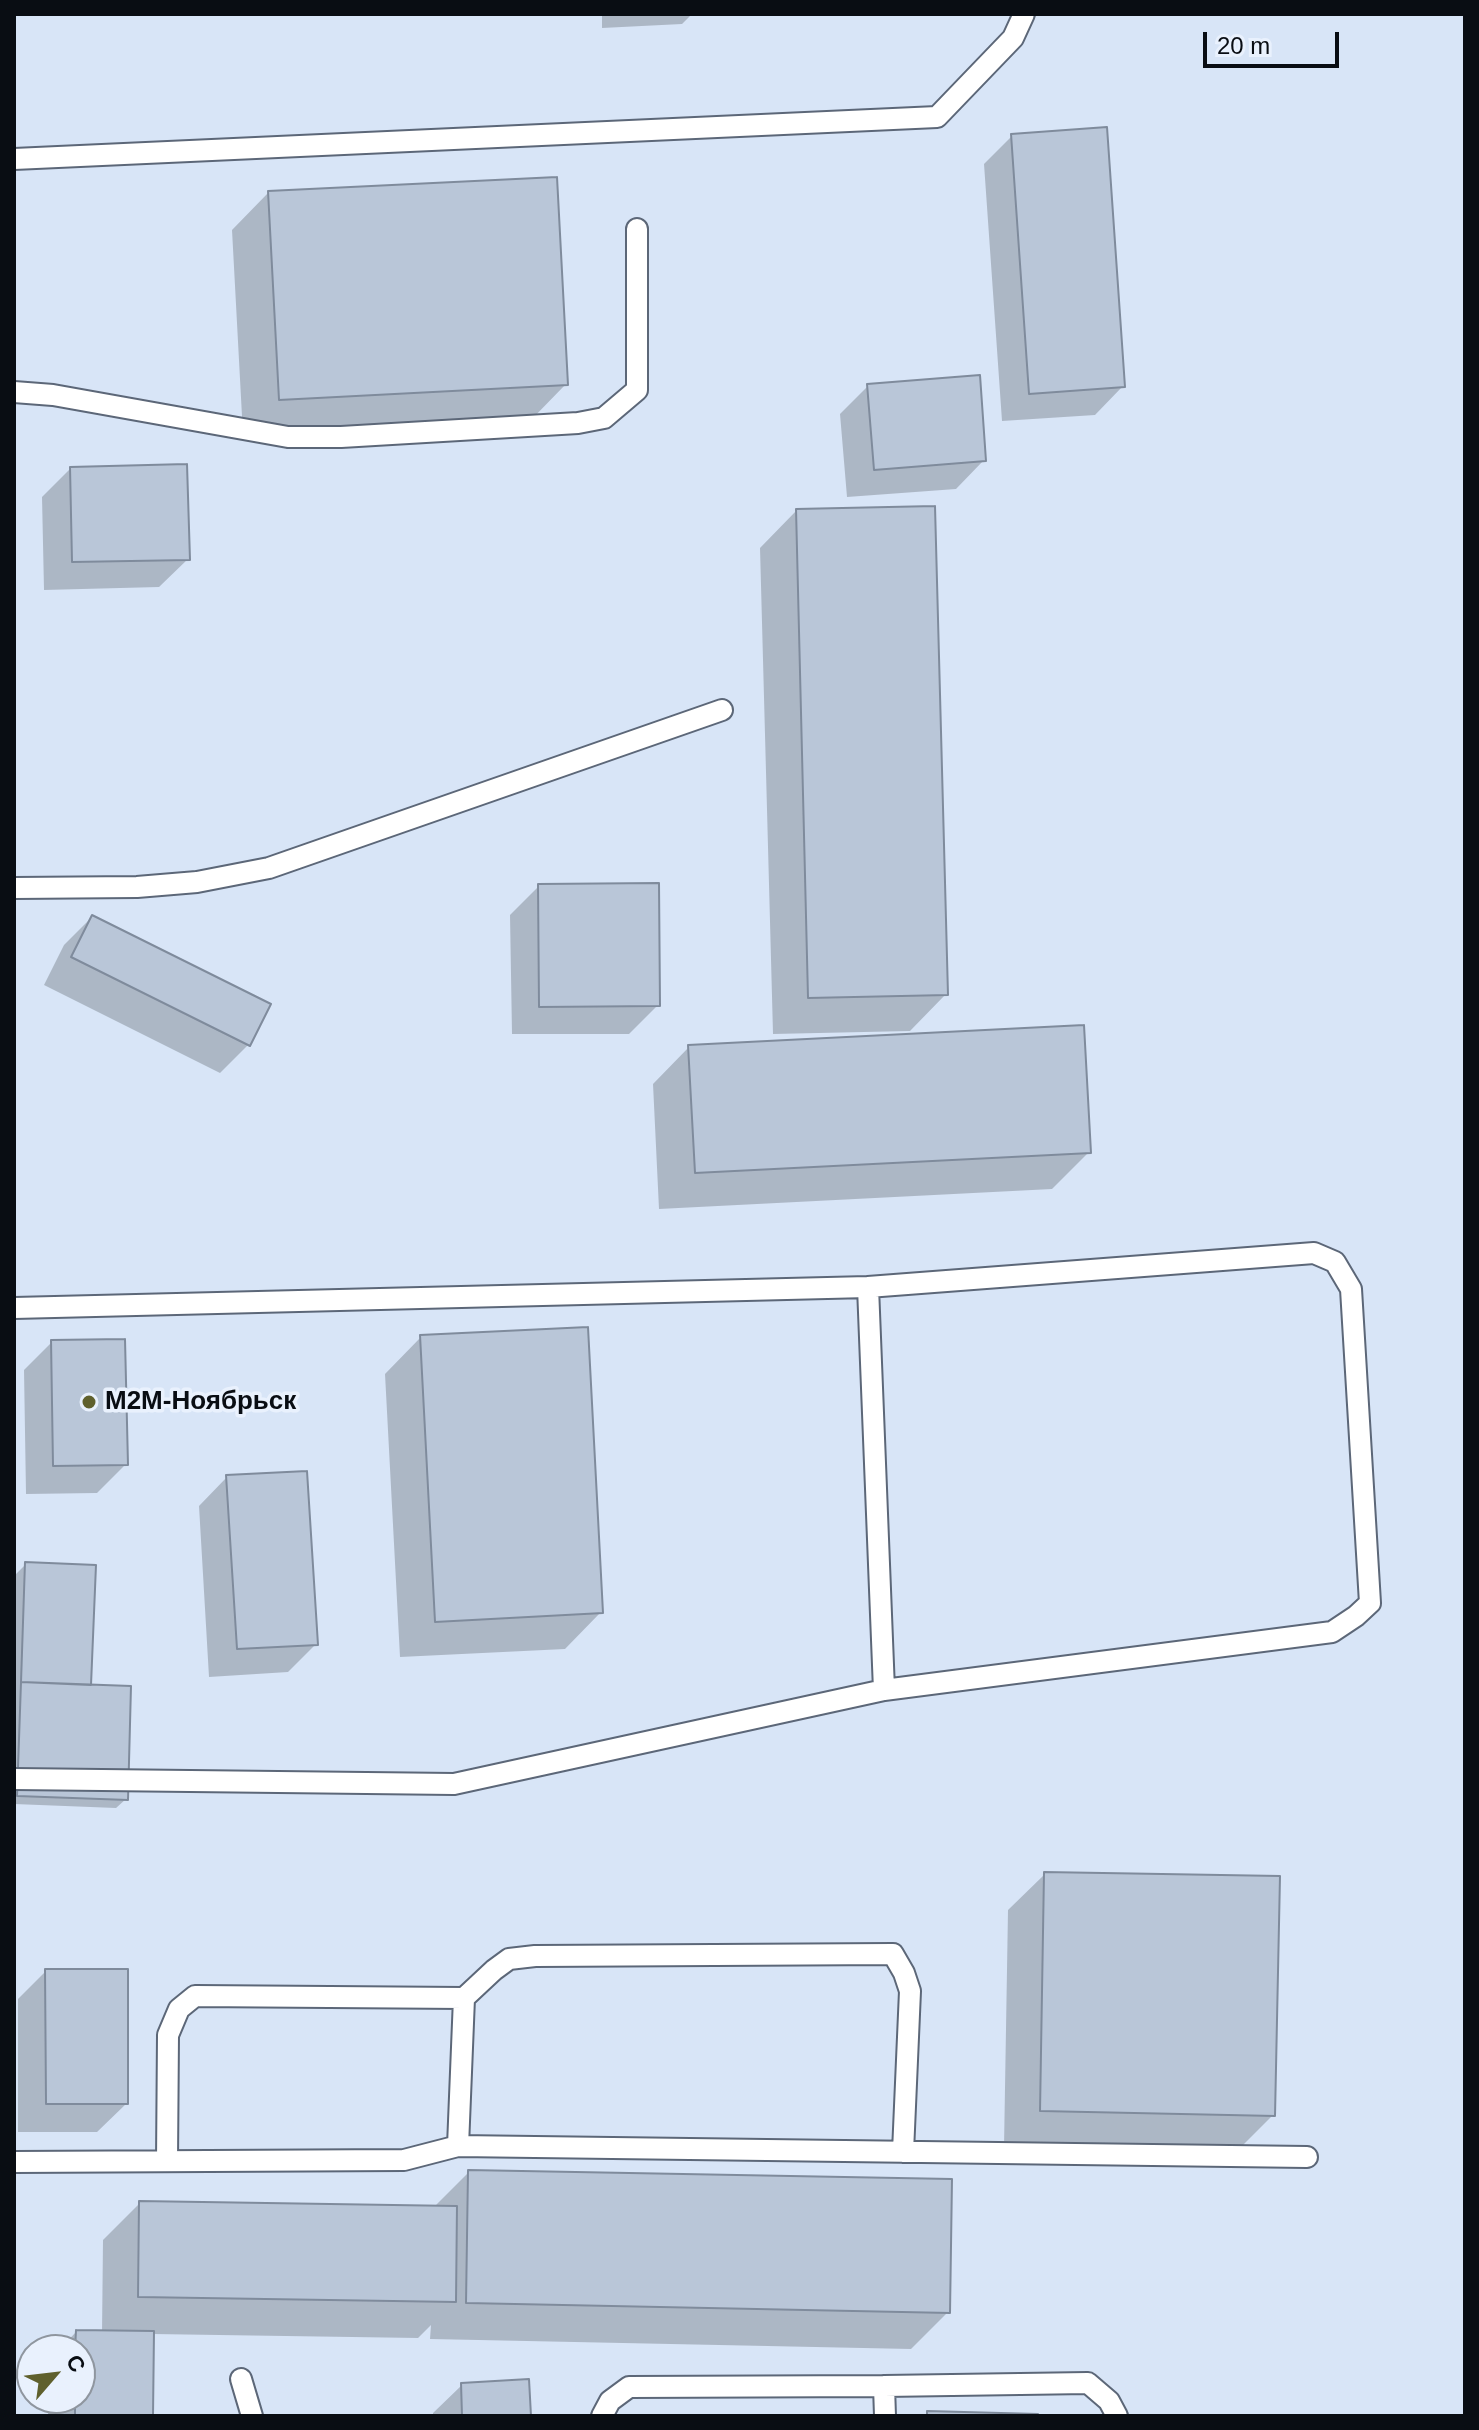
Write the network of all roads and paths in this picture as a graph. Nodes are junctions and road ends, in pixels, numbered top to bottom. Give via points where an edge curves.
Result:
1 (1024, 14) edge
2 (14, 159) edge
3 (637, 229) dead end
4 (14, 392) edge
5 (722, 710) dead end
6 (14, 888) edge
7 (868, 1287) junction
8 (14, 1308) edge
9 (884, 1690) junction
10 (14, 1779) edge
11 (464, 1998) junction
12 (458, 2146) junction
13 (903, 2152) junction
14 (1307, 2157) dead end
15 (167, 2161) junction
16 (14, 2162) edge
17 (241, 2379) dead end
18 (884, 2386) junction
19 (252, 2416) edge
20 (602, 2416) edge
21 (885, 2416) edge
22 (1117, 2416) edge

1 - 2 lane via 1013,38 937,117
3 - 4 lane via 637,390 604,418 288,437
5 - 6 lane via 269,868 137,887
7 - 8 lane
7 - 9 lane
7 - 9 lane via 1314,1253 1335,1262 1351,1289 1370,1603 1332,1632
9 - 10 lane via 454,1784
11 - 12 lane
11 - 13 lane via 509,1959 535,1956 893,1954 910,1991
11 - 15 lane via 195,1996 179,2009 168,2035
12 - 13 lane
12 - 15 lane via 404,2160
13 - 14 lane
15 - 16 lane
17 - 19 lane
18 - 20 lane via 629,2387 610,2401
18 - 21 lane
18 - 22 lane via 1088,2383

